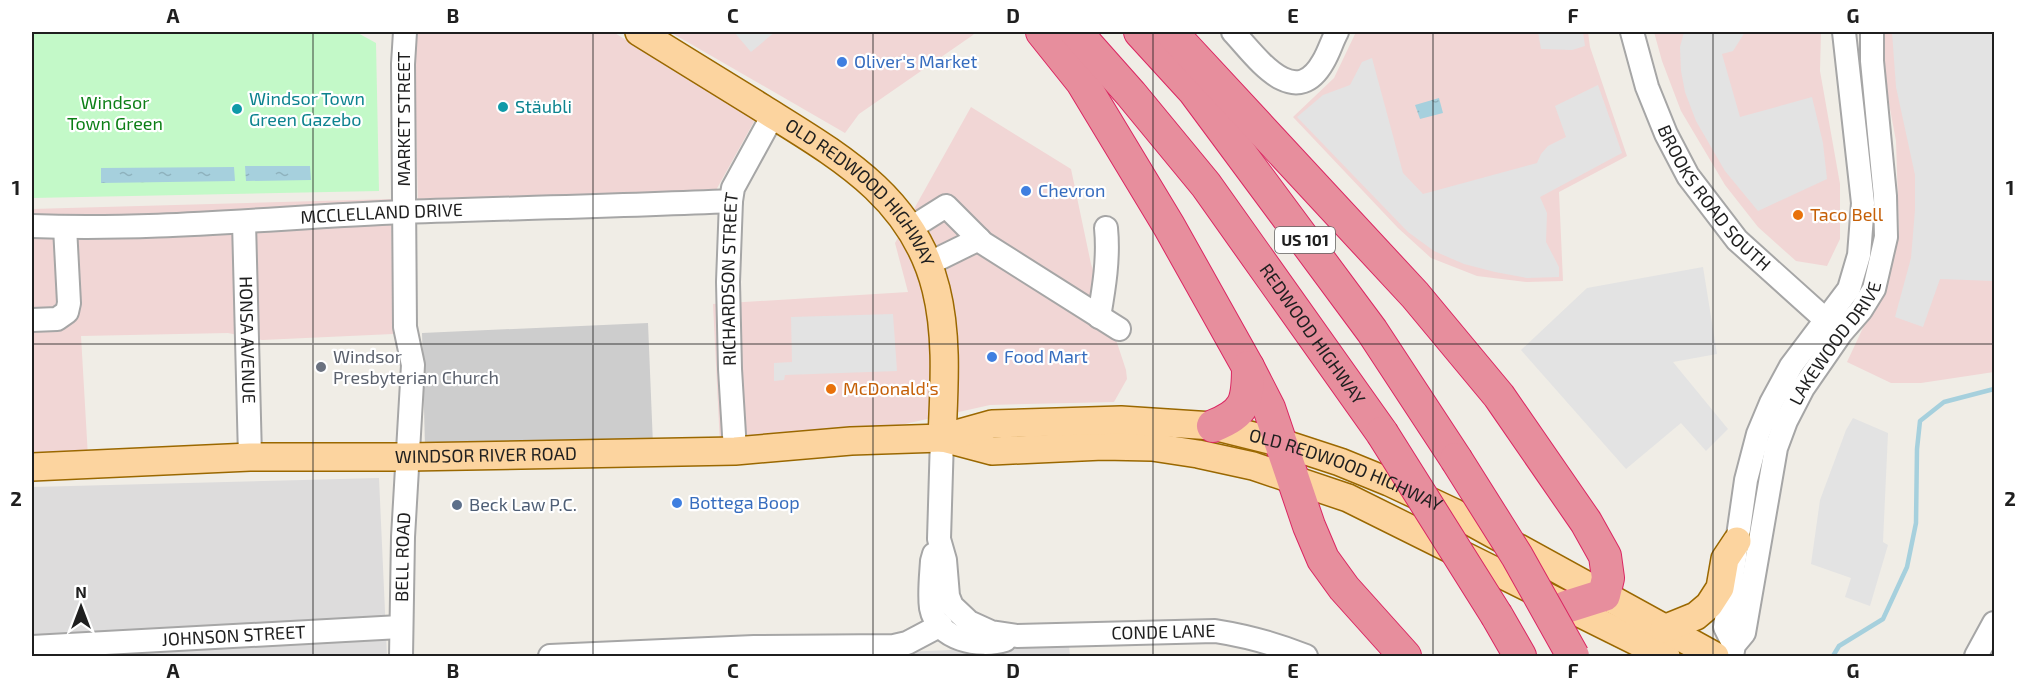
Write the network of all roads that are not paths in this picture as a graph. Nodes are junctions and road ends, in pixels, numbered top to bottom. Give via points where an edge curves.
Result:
1 (405, 32) edge
2 (639, 32) edge
3 (1042, 32) edge
4 (1076, 32) edge
5 (1140, 32) edge
6 (1171, 32) edge
7 (1233, 32) edge
8 (1337, 32) edge
9 (1632, 32) edge
10 (1844, 32) edge
11 (1872, 32) edge
12 (773, 115) junction
13 (731, 201) junction
14 (403, 212) junction
15 (244, 222) junction
16 (32, 226) edge
17 (65, 227) junction
18 (911, 228) junction
19 (1107, 228) dead end
20 (979, 239) junction
21 (928, 264) junction
22 (1099, 317) junction
23 (32, 320) edge
24 (1833, 327) junction
25 (1119, 329) dead end
26 (1248, 367) junction
27 (1213, 426) junction
28 (942, 438) junction
29 (1282, 443) junction
30 (735, 451) junction
31 (250, 457) junction
32 (408, 457) junction
33 (32, 467) edge
34 (1294, 479) junction
35 (939, 539) junction
36 (1737, 541) junction
37 (1604, 595) junction
38 (1566, 607) junction
39 (1995, 623) edge
40 (941, 626) junction
41 (400, 627) junction
42 (1664, 629) junction
43 (1017, 636) junction
44 (32, 647) edge
45 (1278, 651) edge
46 (1727, 653) edge
47 (401, 657) edge
48 (550, 657) edge
49 (1306, 657) edge
50 (1405, 657) edge
51 (1520, 657) edge
52 (1573, 657) edge
53 (1666, 657) edge
54 (1976, 657) edge

1 - 14 street, MARKET STREET
2 - 12 main road, OLD REDWOOD HIGHWAY
3 - 26 highway via 1082,82
4 - 51 highway, REDWOOD HIGHWAY / US 101, bridge via 1206,185 1382,433
5 - 52 highway, US 101, bridge via 1194,91 1359,312 1517,556
6 - 37 highway via 1415,295 1499,396 1605,555 1608,578
7 - 8 street via 1273,75 1296,82 1306,80 1323,63
9 - 24 street, BROOKS ROAD SOUTH via 1647,87 1688,176 1737,240
10 - 24 street, LAKEWOOD DRIVE via 1863,203 1859,255
11 - 24 street, LAKEWOOD DRIVE via 1886,237 1874,289 1861,310
12 - 13 street, RICHARDSON STREET via 733,188
12 - 18 main road, OLD REDWOOD HIGHWAY via 848,165
13 - 14 street, MCCLELLAND DRIVE
13 - 30 street, RICHARDSON STREET via 728,282
14 - 15 street, MCCLELLAND DRIVE
14 - 32 street, MARKET STREET via 405,327 413,365
15 - 17 street, MCCLELLAND DRIVE
15 - 31 street, HONSA AVENUE
16 - 17 street, MCCLELLAND DRIVE
17 - 23 street via 67,312 57,319
18 - 20 street via 946,206
18 - 21 main road, OLD REDWOOD HIGHWAY
19 - 22 street
20 - 21 street
20 - 22 street
21 - 28 main road, OLD REDWOOD HIGHWAY via 941,315
22 - 25 street
24 - 36 street, LAKEWOOD DRIVE via 1791,366 1771,403 1746,480
24 - 46 street, LAKEWOOD DRIVE via 1776,448 1744,633
26 - 27 highway via 1248,393 1241,408 1230,420
26 - 29 highway
27 - 28 main road, OLD REDWOOD HIGHWAY via 1121,420 992,424
27 - 29 main road, OLD REDWOOD HIGHWAY
28 - 30 main road, WINDSOR RIVER ROAD
28 - 34 main road, OLD REDWOOD HIGHWAY via 992,451 1152,447 1253,465
28 - 35 street, CONDE LANE
29 - 34 highway
29 - 37 main road, OLD REDWOOD HIGHWAY via 1399,486
30 - 32 main road, WINDSOR RIVER ROAD
31 - 32 main road, WINDSOR RIVER ROAD
31 - 33 main road, WINDSOR RIVER ROAD
32 - 41 street, BELL ROAD
34 - 38 main road, OLD REDWOOD HIGHWAY via 1358,503
34 - 50 highway via 1323,559
35 - 40 street, CONDE LANE via 932,561 931,598 932,610
35 - 43 street, CONDE LANE via 952,606 974,625
36 - 42 main road via 1725,559 1720,588 1708,605 1696,616
36 - 46 street, LAKEWOOD DRIVE via 1725,627
37 - 38 highway
37 - 42 main road, OLD REDWOOD HIGHWAY
38 - 53 main road, OLD REDWOOD HIGHWAY
39 - 54 street
40 - 43 street, CONDE LANE via 957,638 979,644
40 - 48 street via 894,646 754,647
41 - 44 street, JOHNSON STREET
41 - 47 street, BELL ROAD
42 - 46 main road, OLD REDWOOD HIGHWAY
43 - 45 street, CONDE LANE via 1215,631 1244,636
45 - 49 street, CONDE LANE

